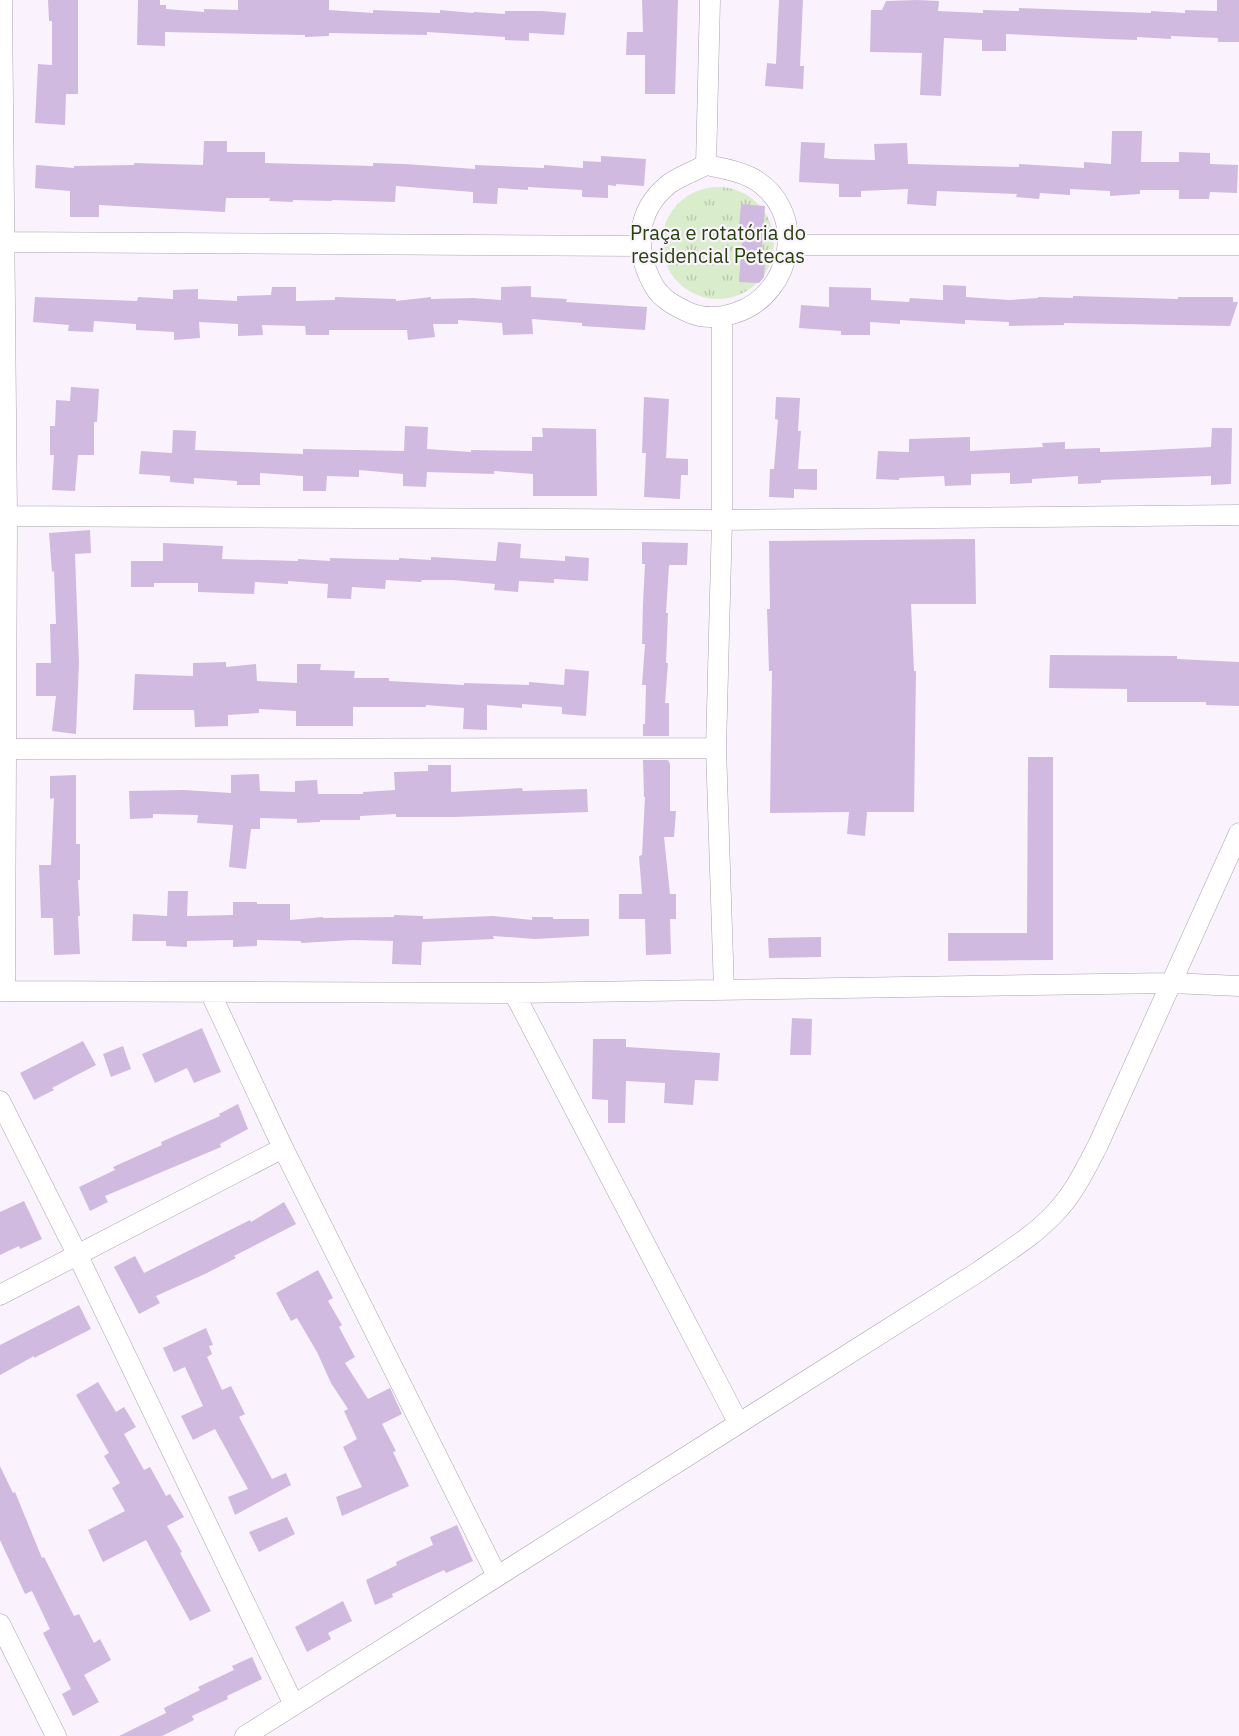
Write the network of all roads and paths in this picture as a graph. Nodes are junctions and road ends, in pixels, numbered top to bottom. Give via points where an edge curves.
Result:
1 (2, 0) edge
2 (710, 0) edge
3 (706, 165) junction
4 (1, 242) edge
5 (789, 245) junction
6 (1239, 245) edge
7 (640, 246) junction
8 (722, 317) junction
9 (1239, 515) edge
10 (3, 516) edge
11 (722, 519) junction
12 (716, 748) junction
13 (4, 749) edge
14 (1239, 834) edge
15 (1171, 983) junction
16 (1239, 986) edge
17 (724, 990) junction
18 (2, 991) edge
19 (210, 992) junction
20 (514, 993) junction
21 (0, 1101) edge
22 (283, 1148) junction
23 (78, 1256) junction
24 (0, 1295) edge
25 (738, 1422) junction
26 (497, 1576) junction
27 (0, 1623) edge
28 (294, 1705) junction
29 (56, 1736) edge
30 (245, 1736) edge

1 - 4 street
2 - 3 street
3 - 5 street via 752,178 768,191 787,225
3 - 7 street via 670,183 653,201 643,223
4 - 7 street
4 - 10 street
5 - 6 street
5 - 8 street via 783,271 769,293 748,309
7 - 8 street via 645,270 663,297 698,316
8 - 11 street
9 - 11 street
10 - 11 street
10 - 13 street
11 - 12 street
12 - 13 street
12 - 17 street
13 - 18 street
14 - 15 street
15 - 16 street
15 - 17 street
15 - 25 street via 1098,1145 1057,1211 1031,1235 978,1272
17 - 20 street
18 - 19 street
19 - 20 street
19 - 22 street
20 - 25 street
21 - 23 street
22 - 23 street
22 - 26 street
23 - 24 street
23 - 28 street
25 - 26 street
26 - 28 street
27 - 29 street
28 - 30 street

